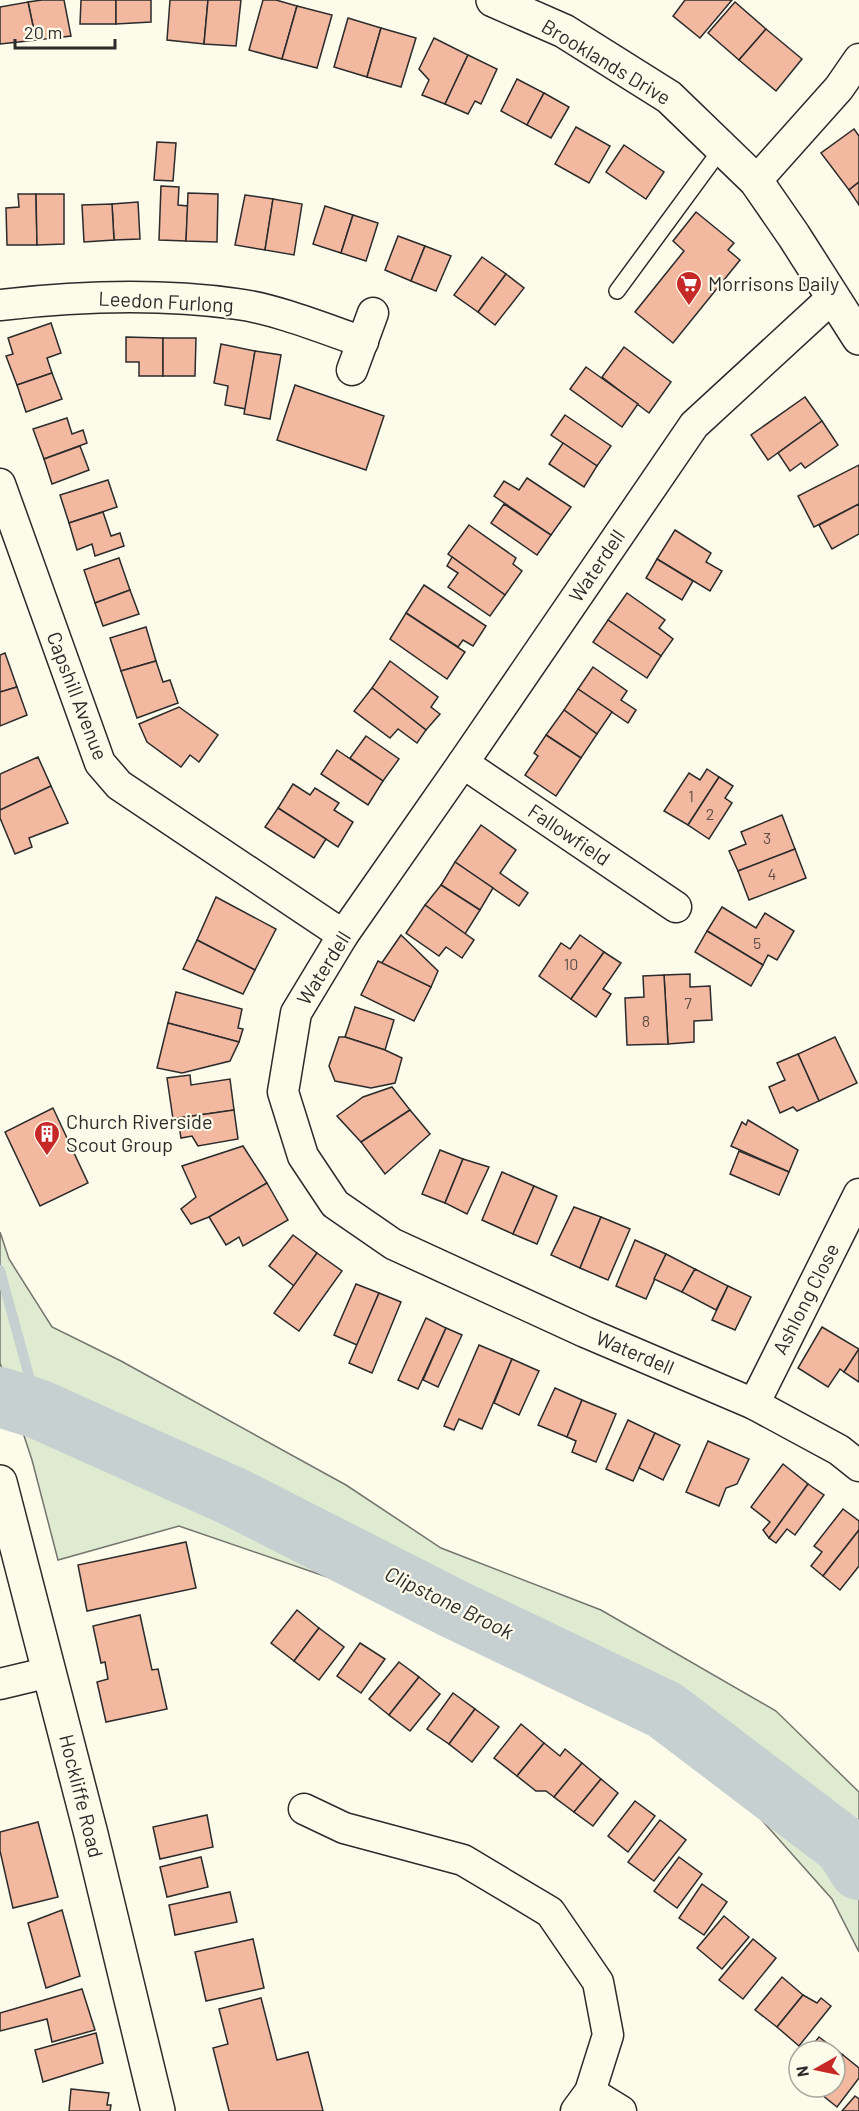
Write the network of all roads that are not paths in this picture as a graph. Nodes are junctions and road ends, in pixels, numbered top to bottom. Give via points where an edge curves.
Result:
1 (493, 0) edge
2 (859, 59) edge
3 (722, 148) junction
4 (756, 181) junction
5 (617, 291) dead end
6 (833, 297) junction
7 (0, 304) edge
8 (373, 313) dead end
9 (859, 338) edge
10 (363, 342) junction
11 (352, 370) dead end
12 (0, 484) edge
13 (463, 763) junction
14 (676, 907) dead end
15 (343, 935) junction
16 (859, 1194) edge
17 (754, 1404) junction
18 (859, 1466) edge
19 (0, 1482) edge
20 (50, 1672) junction
21 (0, 1684) edge
22 (304, 1809) dead end
23 (583, 2102) edge
24 (158, 2111) edge
25 (621, 2111) edge

1 - 3 main road, Brooklands Drive via 564,32 669,97
2 - 4 street via 839,88
3 - 4 main road, Brooklands Drive
3 - 5 lane
4 - 6 main road, Brooklands Drive
6 - 9 main road, Brooklands Drive
6 - 13 street, Waterdell via 694,424
7 - 10 street, Leedon Furlong via 119,297 239,304
8 - 10 street
10 - 11 street
12 - 15 street, Capshill Avenue via 100,763 119,785
13 - 14 street, Fallowfield
13 - 15 street, Waterdell
15 - 17 street, Waterdell via 296,1013 283,1092 303,1156 335,1204 393,1244
16 - 17 street, Ashlong Close
17 - 18 street, Waterdell via 839,1450
19 - 20 main road, Hockliffe Road
20 - 21 street
20 - 24 main road, Hockliffe Road
22 - 23 street via 344,1828 463,1860 550,1912 598,1982 608,2035
23 - 25 street

